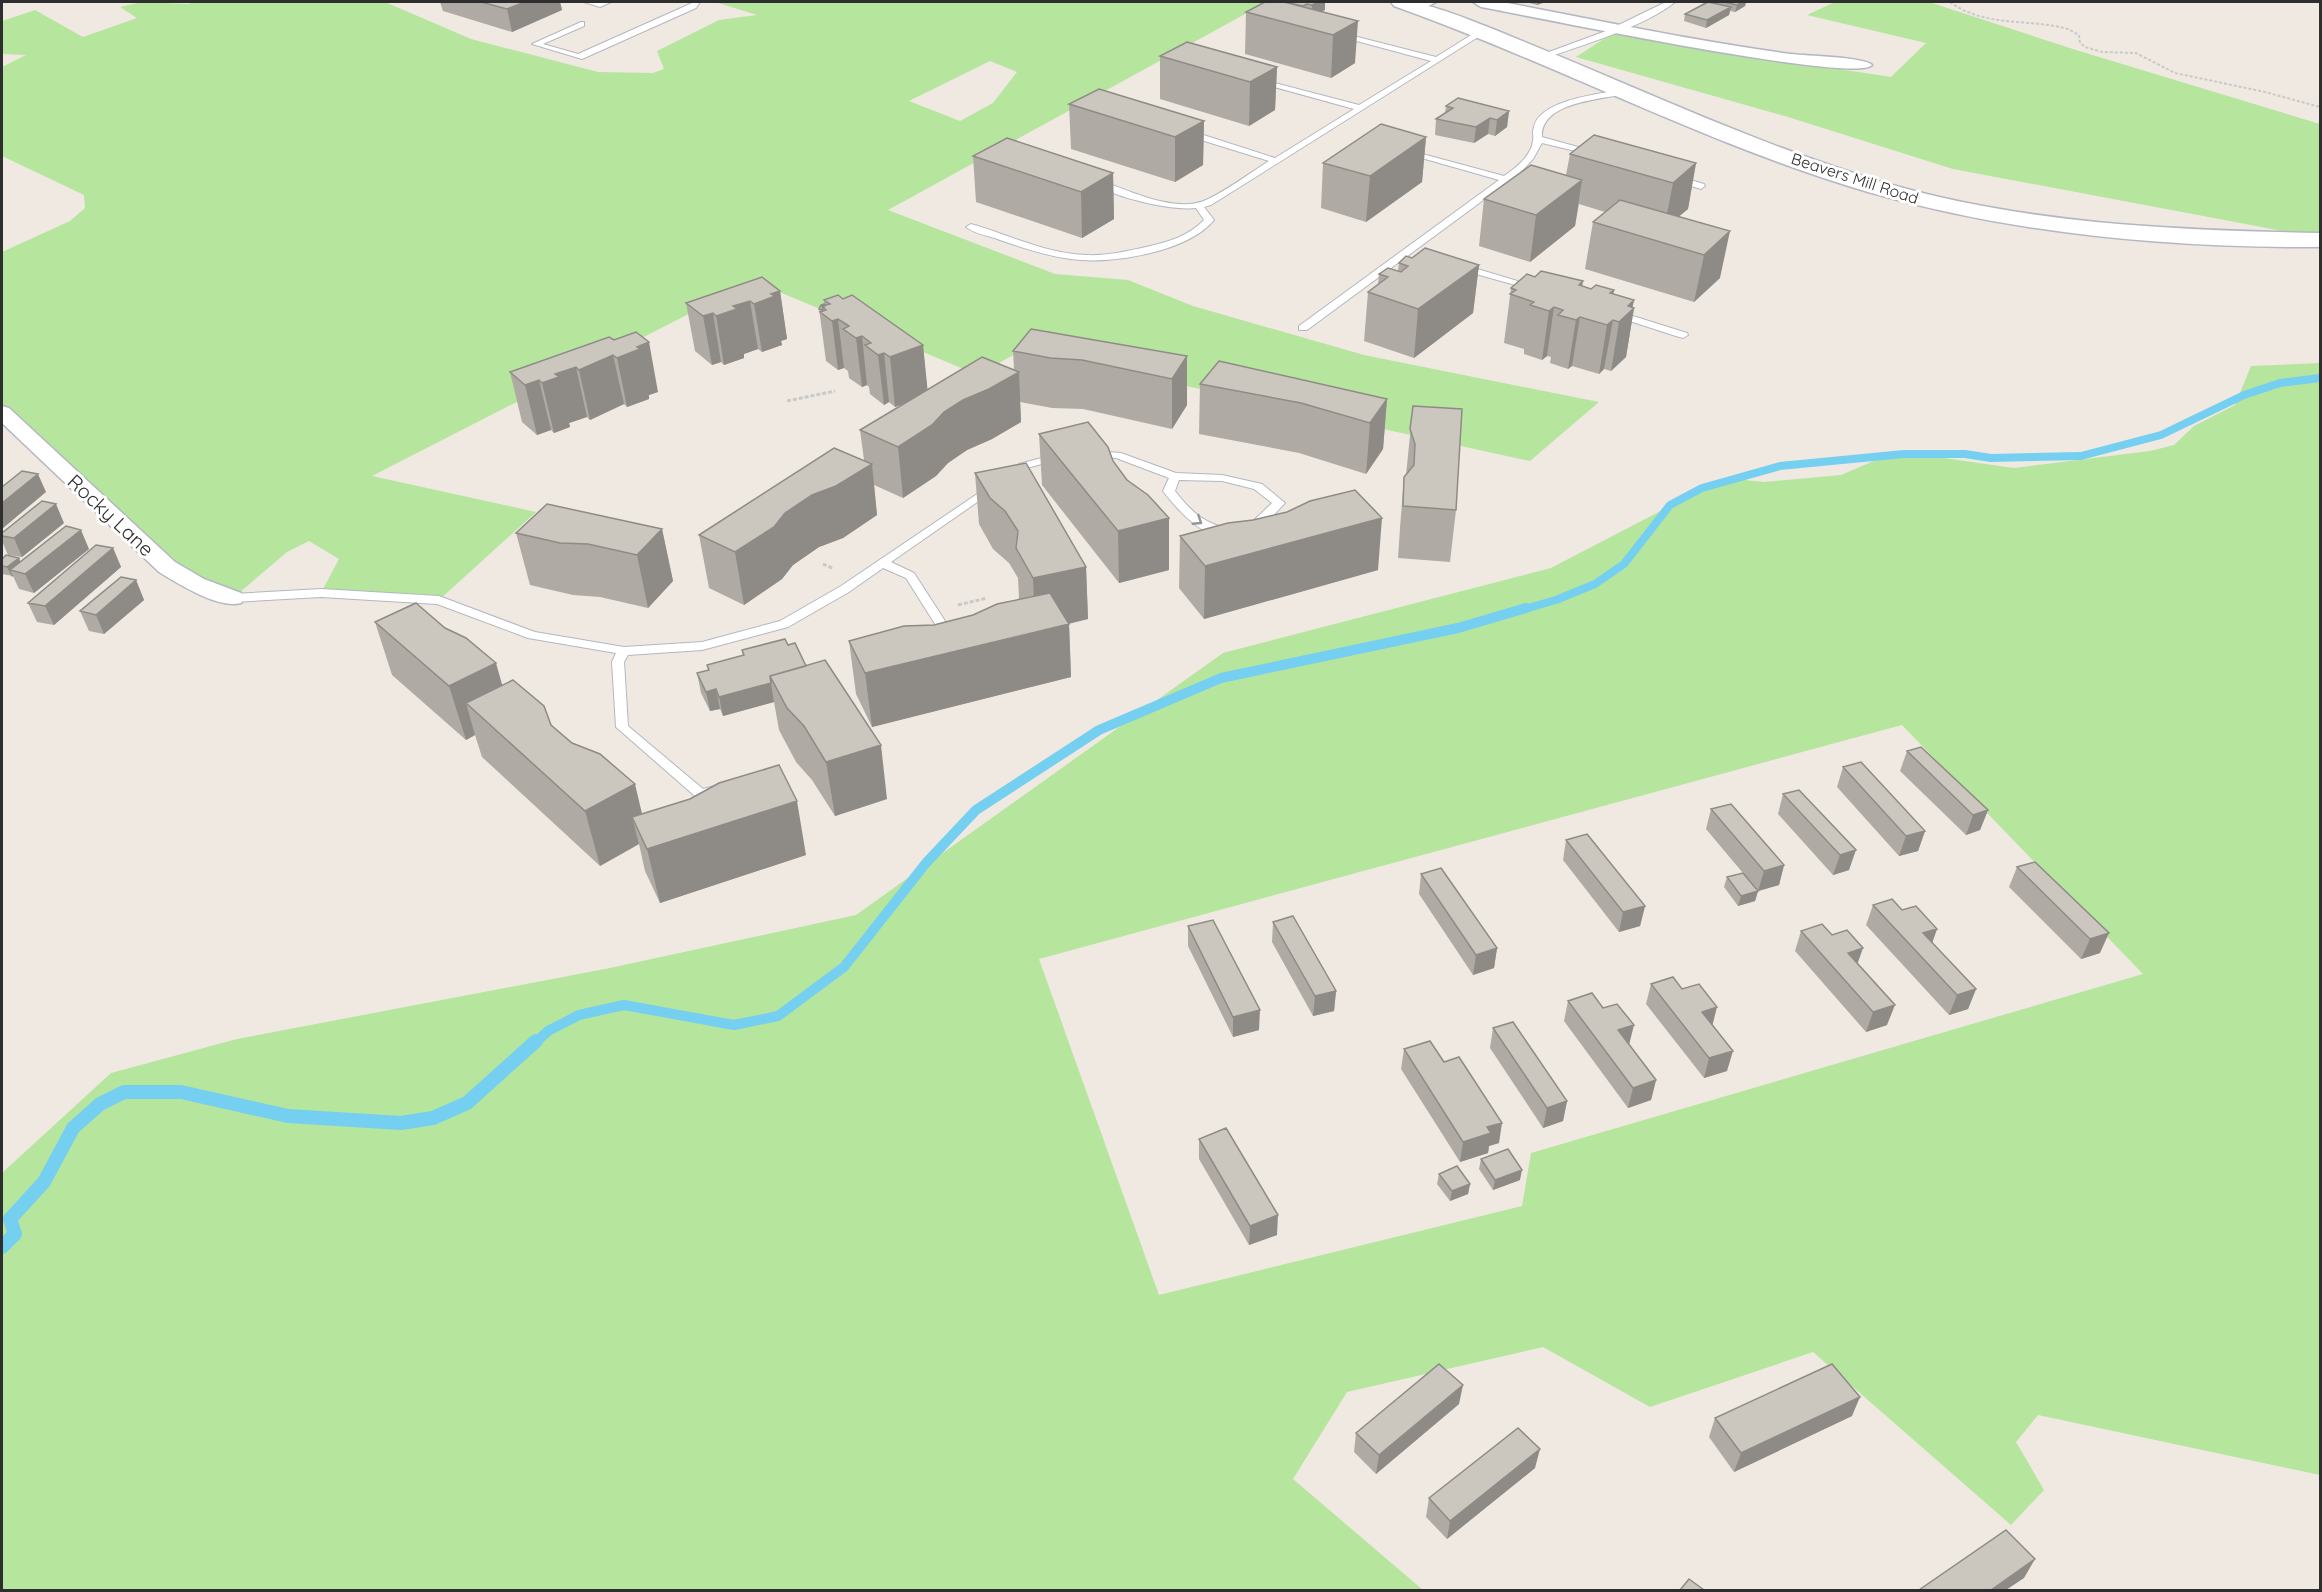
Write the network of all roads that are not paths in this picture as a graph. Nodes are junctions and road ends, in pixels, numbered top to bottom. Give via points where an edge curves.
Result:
1 (588, 2) edge
2 (607, 2) edge
3 (696, 2) edge
4 (1482, 2) edge
5 (1671, 2) edge
6 (1414, 3) edge
7 (581, 24) dead end
8 (1616, 28) junction
9 (1482, 32) junction
10 (1336, 33) edge
11 (1542, 56) junction
12 (1438, 60) junction
13 (1864, 65) dead end
14 (1255, 78) edge
15 (1628, 91) junction
16 (1361, 108) junction
17 (1182, 131) edge
18 (1538, 139) junction
19 (1400, 149) edge
20 (1603, 158) edge
21 (1277, 160) junction
22 (1669, 176) edge
23 (1086, 179) edge
24 (1506, 179) junction
25 (1701, 186) dead end
26 (1199, 206) junction
27 (971, 227) dead end
28 (2320, 240) edge
29 (1407, 252) junction
30 (1418, 255) edge
31 (1450, 264) edge
32 (1548, 292) edge
33 (1604, 310) edge
34 (1302, 328) dead end
35 (1683, 335) dead end
36 (2, 412) edge
37 (1175, 476) junction
38 (883, 563) junction
39 (233, 598) joint
40 (939, 621) edge
41 (624, 651) junction
42 (732, 785) edge

1 - 2 lane
3 - 7 lane via 579,57 536,44
4 - 8 street
5 - 8 lane
6 - 9 street, Beavers Mill Road
8 - 11 lane
8 - 13 street via 1754,54
9 - 11 street, Beavers Mill Road
9 - 12 lane
10 - 12 lane
11 - 15 street, Beavers Mill Road
12 - 16 lane
14 - 16 lane
15 - 18 lane via 1554,110 1538,127
15 - 28 street, Beavers Mill Road via 1829,172 1979,212 2045,224 2146,234
16 - 21 lane
17 - 21 lane
18 - 20 lane
18 - 24 lane via 1527,161
19 - 24 lane
21 - 26 lane
22 - 25 lane
23 - 26 lane via 1165,205
24 - 29 lane
26 - 27 lane via 1209,220 1200,232 1172,243 1088,258 1050,252
29 - 30 lane
29 - 34 lane
31 - 32 lane
33 - 35 lane
36 - 39 street, Rocky Lane via 167,567 196,584
37 -> 37 lane via 1169,491 1184,511 1202,525 1224,532 1251,529 1279,503 1258,486 1222,478
37 - 38 lane via 1117,455 1071,454 1023,466
38 - 40 lane via 910,576
38 - 41 lane via 784,624 702,646
39 - 41 lane via 321,593 439,600 532,635
41 - 42 lane via 618,662 622,727 701,794

